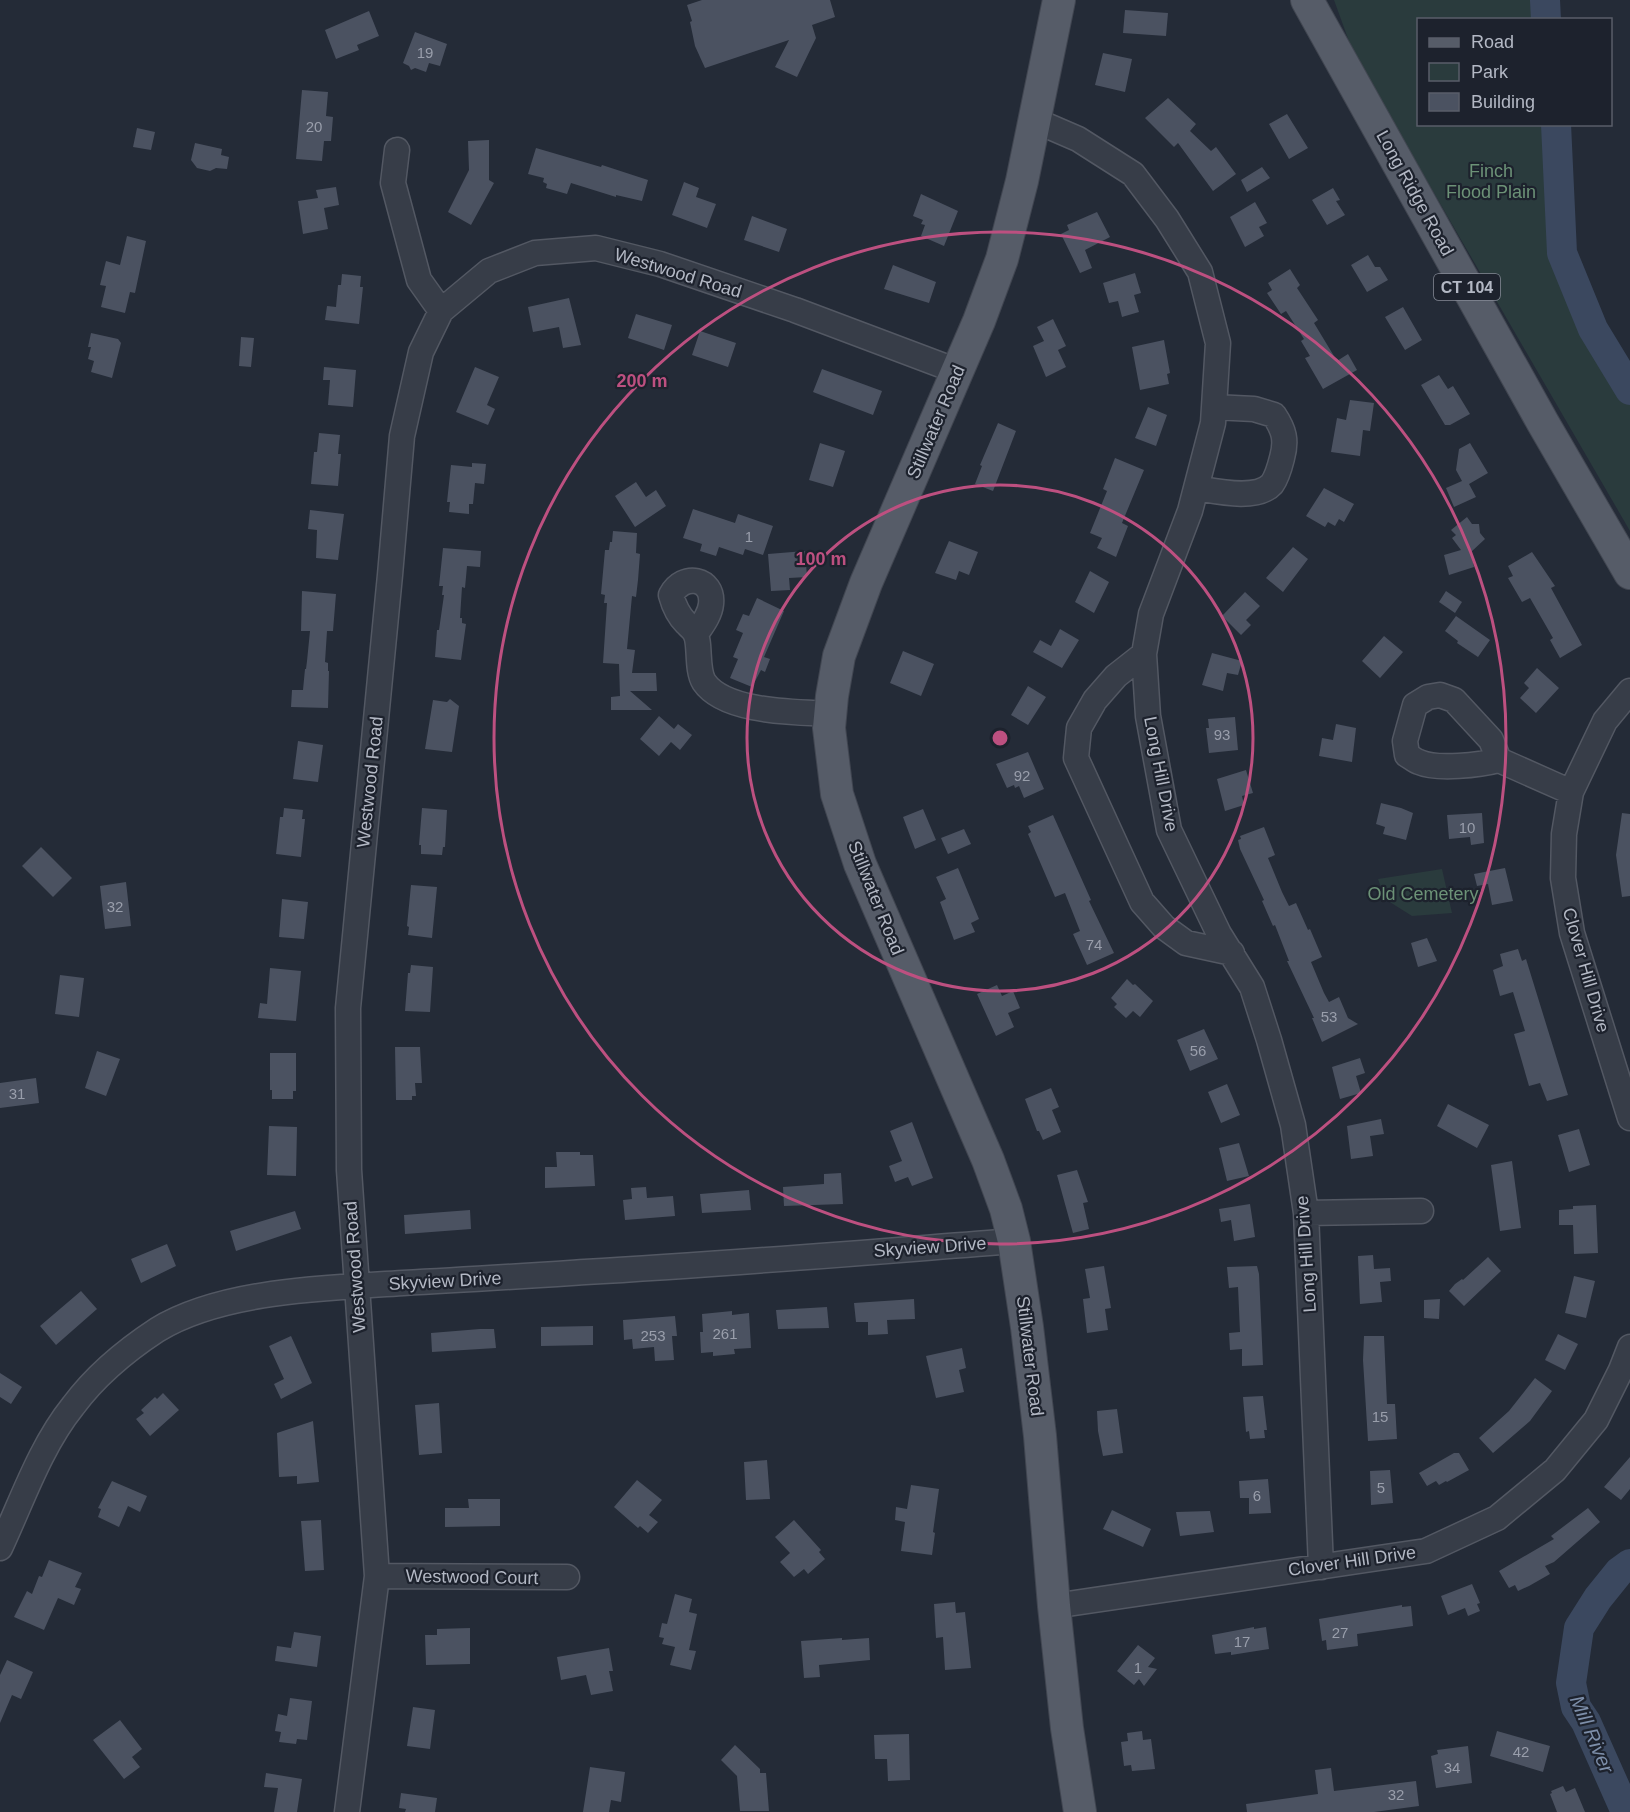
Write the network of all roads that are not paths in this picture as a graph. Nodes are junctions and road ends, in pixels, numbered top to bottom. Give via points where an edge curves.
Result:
1 (1059, 0) edge
2 (1307, 0) edge
3 (1034, 120) junction
4 (397, 150) dead end
5 (441, 311) junction
6 (957, 371) junction
7 (1214, 407) junction
8 (1196, 488) junction
9 (1630, 573) edge
10 (696, 634) dead end
11 (1144, 654) junction
12 (1630, 692) edge
13 (830, 714) junction
14 (1499, 760) dead end
15 (1571, 792) junction
16 (1232, 953) junction
17 (1630, 1118) edge
18 (1421, 1211) dead end
19 (1306, 1213) junction
20 (1014, 1241) junction
21 (356, 1286) junction
22 (1630, 1347) edge
23 (0, 1548) edge
24 (1321, 1567) junction
25 (377, 1576) junction
26 (567, 1577) dead end
27 (1054, 1606) junction
28 (347, 1812) edge
29 (1080, 1812) edge

1 - 3 main road, Stillwater Road
2 - 9 main road, Long Ridge Road / CT 104
3 - 6 main road, Stillwater Road via 1002,259
3 - 7 street, Long Hill Drive via 1078,139 1133,174 1167,219 1200,272 1218,343
4 - 5 street via 393,183 419,280
5 - 6 street, Westwood Road via 489,271 535,253 596,248 672,268
5 - 21 street, Westwood Road via 421,352 402,436 348,1008 349,1170
6 - 13 main road, Stillwater Road via 866,583 839,656
7 - 8 street, Long Hill Drive
7 - 8 street via 1274,415 1286,444 1272,484 1261,490 1242,494
8 - 11 street, Long Hill Drive via 1151,614
10 - 13 street via 702,676 715,694 741,704
11 - 16 street, Long Hill Drive via 1148,716 1169,830
11 - 16 street via 1116,676 1095,700 1079,728 1076,758 1142,902 1164,927 1186,943
12 - 15 street, Clover Hill Drive via 1605,721
13 - 20 main road, Stillwater Road via 837,794 860,864 988,1160
14 - 15 street
15 - 17 street, Clover Hill Drive via 1564,834 1563,878 1572,933
16 - 19 street, Long Hill Drive via 1252,987 1269,1040 1293,1125
18 - 19 street
19 - 24 street, Long Hill Drive
20 - 21 street, Skyview Drive
20 - 27 main road, Stillwater Road via 1040,1436
21 - 23 street, Skyview Drive via 234,1301 161,1328 134,1345 72,1407 45,1450
21 - 25 street, Westwood Road
22 - 24 street, Clover Hill Drive via 1596,1420 1556,1470 1497,1518 1426,1551
24 - 27 street, Clover Hill Drive
25 - 26 street, Westwood Court
25 - 28 street, Westwood Road
27 - 29 main road, Stillwater Road

